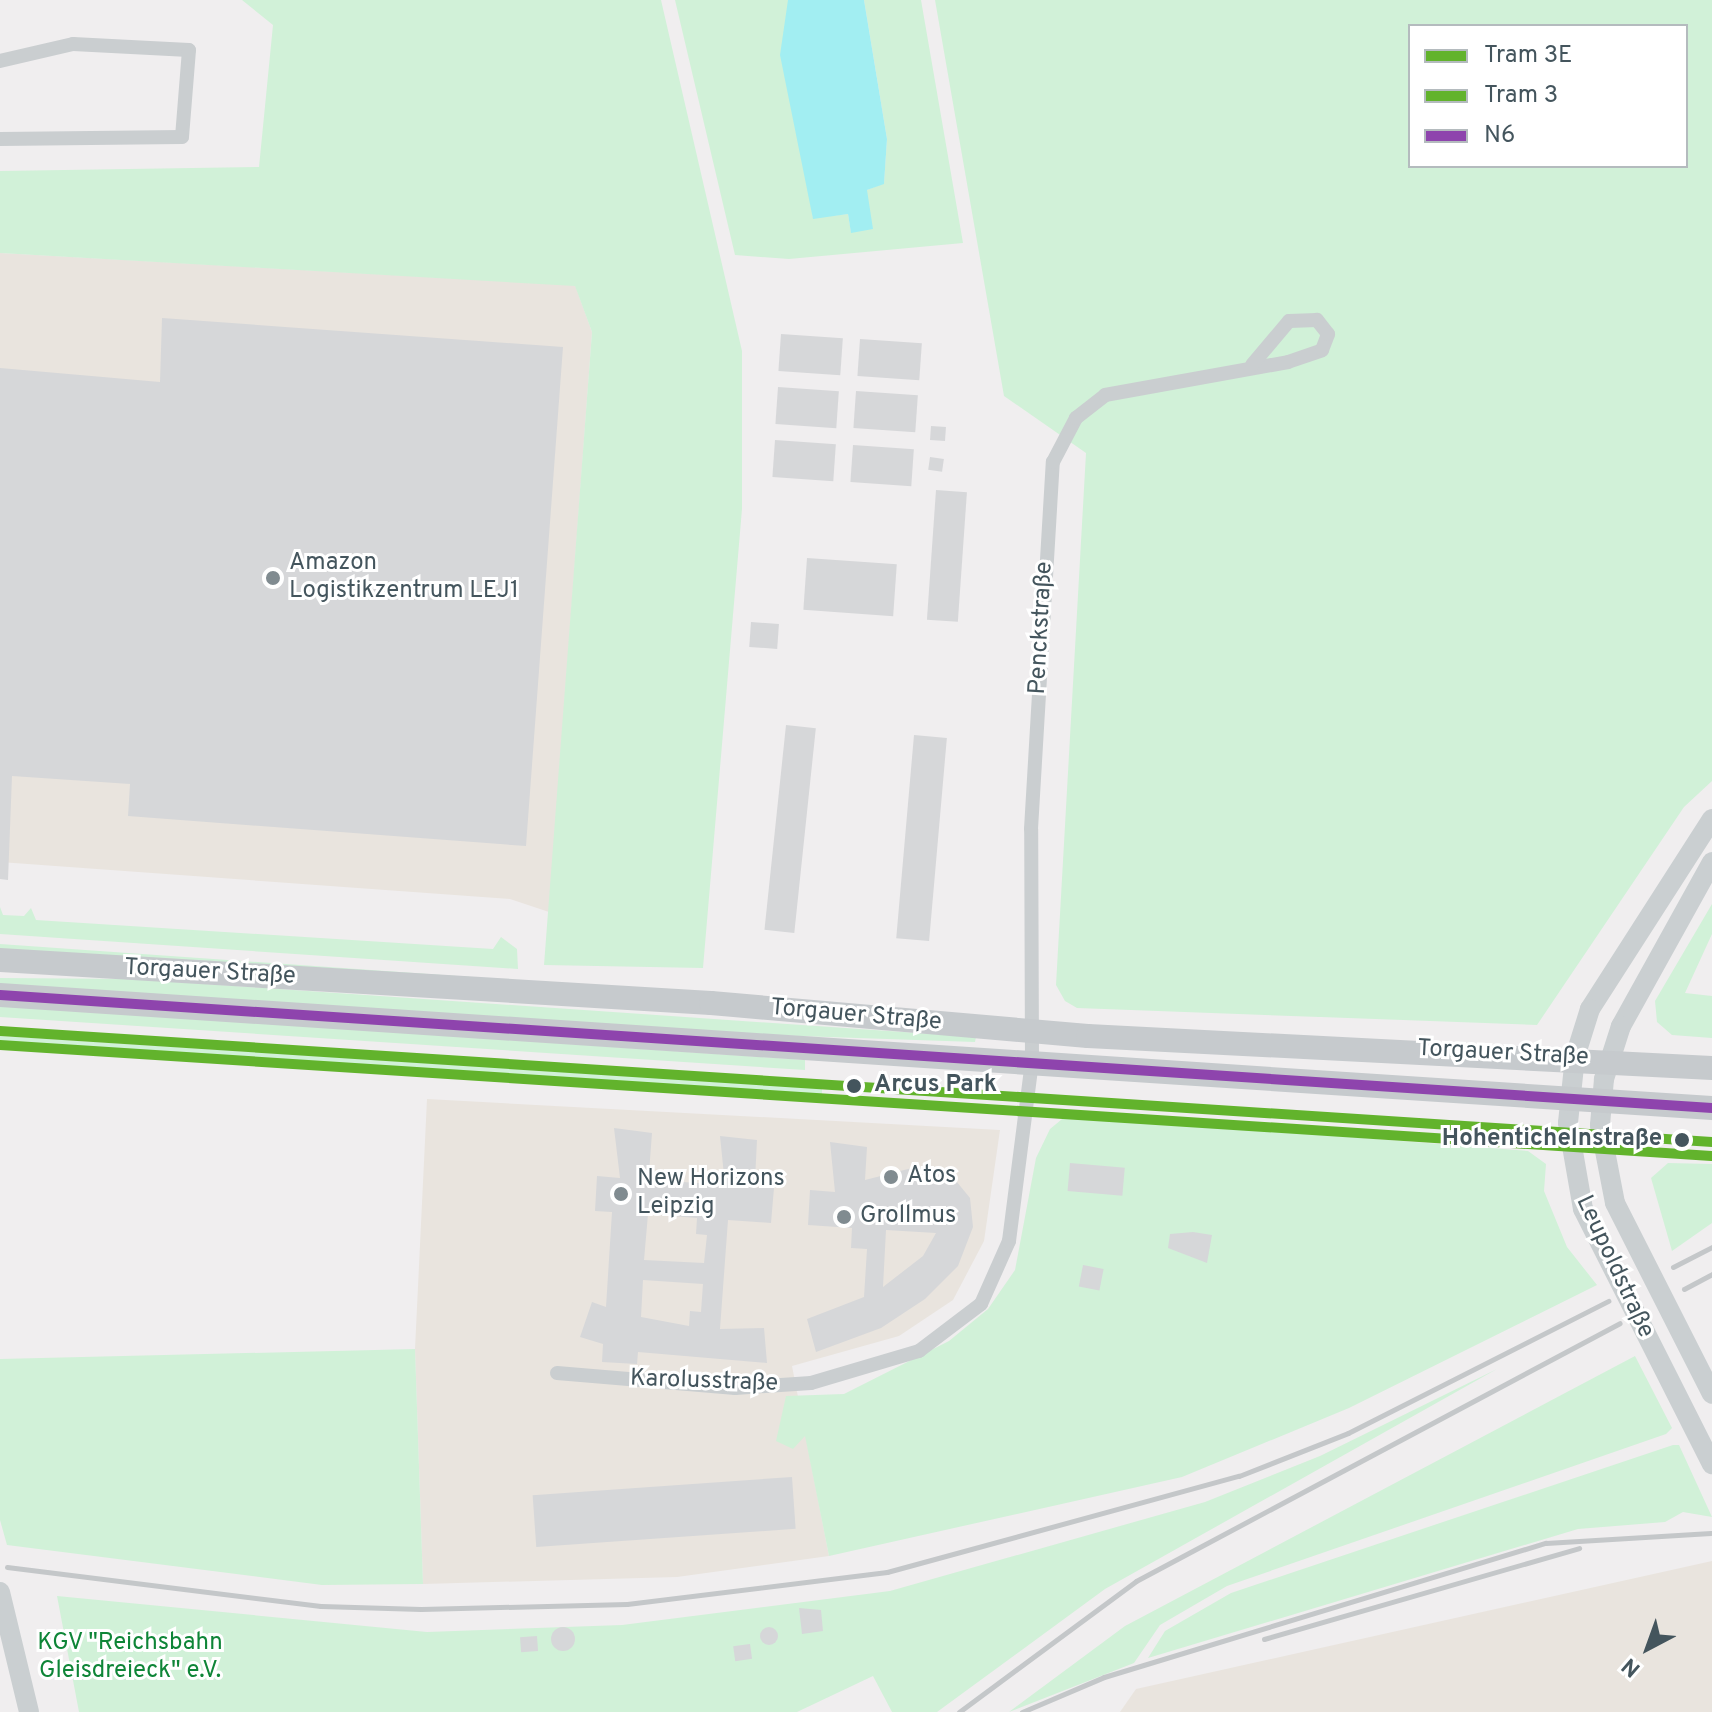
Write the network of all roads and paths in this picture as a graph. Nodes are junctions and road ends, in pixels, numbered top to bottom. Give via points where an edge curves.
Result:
1 (0, 61) edge
2 (0, 139) edge
3 (1252, 365) junction
4 (1712, 819) edge
5 (1712, 862) edge
6 (0, 960) edge
7 (0, 995) edge
8 (1033, 1031) junction
9 (1575, 1057) junction
10 (1609, 1059) junction
11 (1032, 1061) junction
12 (1712, 1068) edge
13 (1569, 1096) junction
14 (1601, 1098) junction
15 (1712, 1108) edge
16 (557, 1373) dead end
17 (1712, 1394) edge
18 (1712, 1464) edge
19 (0, 1592) edge
20 (29, 1712) edge

1 - 2 street via 73,44 189,50 182,137
3 - 3 street, Penckstraße via 1322,350 1328,334 1317,320 1289,321
3 - 8 street, Penckstraße via 1113,392 1089,406 1060,439 1050,484 1030,841
4 - 9 main road via 1611,971
5 - 10 main road via 1644,978
6 - 8 main road, Torgauer Straße via 711,1003
7 - 11 main road, Torgauer Straße
8 - 9 main road, Torgauer Straße
8 - 11 street, Karolusstraße
9 - 10 main road, Torgauer Straße
9 - 13 main road, Leupoldstraße
10 - 12 main road, Torgauer Straße
10 - 14 main road
11 - 13 main road, Torgauer Straße
11 - 16 street, Karolusstraße via 1009,1241 981,1304 956,1329 880,1366 774,1388
13 - 14 main road, Torgauer Straße
13 - 18 main road, Leupoldstraße via 1575,1184 1615,1277
14 - 15 main road, Torgauer Straße
14 - 17 main road, Leupoldstraße via 1604,1166 1643,1263
19 - 20 main road

